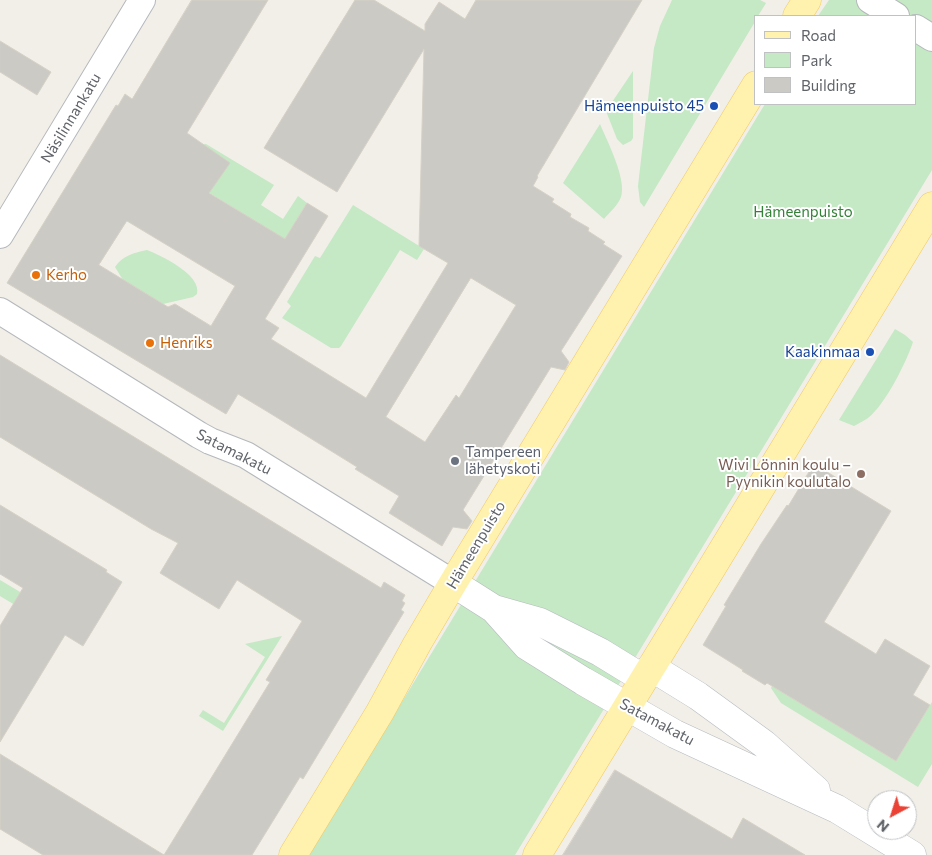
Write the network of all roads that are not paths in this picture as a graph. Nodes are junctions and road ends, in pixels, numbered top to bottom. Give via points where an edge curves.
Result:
1 (142, 0) edge
2 (807, 0) edge
3 (870, 0) edge
4 (798, 15) edge
5 (894, 15) edge
6 (917, 29) edge
7 (932, 38) edge
8 (754, 88) edge
9 (932, 206) edge
10 (0, 235) edge
11 (0, 311) edge
12 (453, 582) junction
13 (494, 609) junction
14 (647, 673) junction
15 (627, 706) junction
16 (837, 809) junction
17 (293, 855) edge
18 (537, 855) edge
19 (912, 855) edge

1 - 10 street, Näsilinnankatu
2 - 4 main road
3 - 5 street
6 - 7 street
8 - 12 main road, Hämeenpuisto
9 - 14 main road
11 - 12 street, Satamakatu via 210,441 246,455
12 - 13 street, Satamakatu
12 - 17 main road, Hämeenpuisto via 380,712
13 - 14 street, Satamakatu via 540,622
13 - 15 street, Satamakatu via 527,646
14 - 15 main road
14 - 16 street, Satamakatu via 698,696 764,744
15 - 16 street, Satamakatu via 675,734
15 - 18 main road
16 - 19 street, Satamakatu

